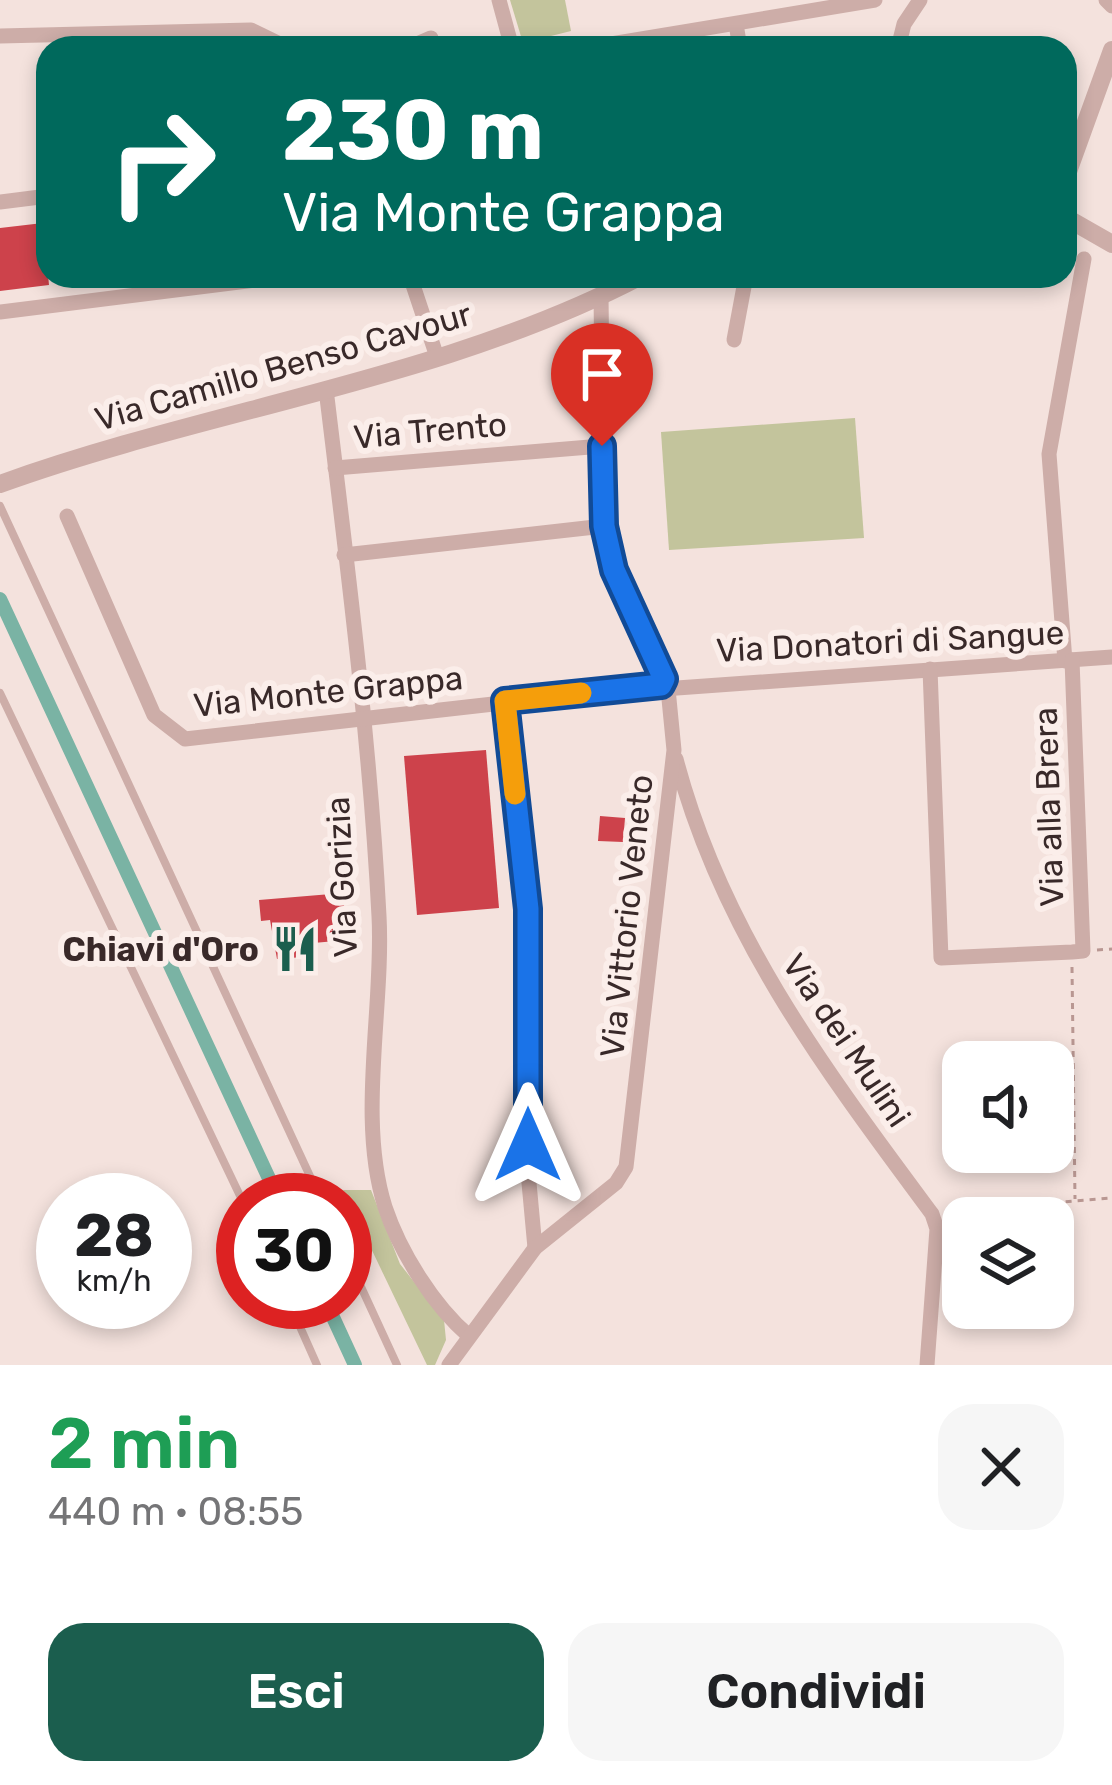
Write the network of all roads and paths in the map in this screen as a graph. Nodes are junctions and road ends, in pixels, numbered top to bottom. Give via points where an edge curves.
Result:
1 (499, 0) edge
2 (875, 0) edge
3 (901, 0) edge
4 (920, 0) edge
5 (736, 23) junction
6 (904, 23) junction
7 (0, 36) edge
8 (148, 36) edge
9 (262, 36) edge
10 (509, 36) edge
11 (675, 36) edge
12 (738, 36) edge
13 (901, 36) edge
14 (36, 38) edge
15 (1112, 50) edge
16 (1108, 75) edge
17 (1077, 147) edge
18 (36, 198) edge
19 (0, 202) edge
20 (1077, 225) edge
21 (1112, 244) edge
22 (1084, 259) dead end
23 (192, 288) edge
24 (414, 288) edge
25 (618, 288) edge
26 (744, 288) edge
27 (601, 297) junction
28 (0, 312) edge
29 (734, 340) dead end
30 (436, 357) junction
31 (326, 389) junction
32 (602, 446) junction
33 (335, 467) junction
34 (2, 483) edge
35 (0, 506) edge
36 (67, 515) dead end
37 (604, 526) junction
38 (344, 554) junction
39 (1112, 657) edge
40 (1068, 661) junction
41 (930, 669) junction
42 (666, 684) junction
43 (0, 693) edge
44 (505, 701) junction
45 (360, 720) junction
46 (674, 750) junction
47 (1078, 951) junction
48 (229, 1173) edge
49 (309, 1173) edge
50 (1112, 1198) edge
51 (1076, 1199) junction
52 (932, 1214) junction
53 (536, 1248) junction
54 (372, 1310) edge
55 (301, 1329) edge
56 (469, 1336) junction
57 (317, 1365) edge
58 (398, 1365) edge
59 (449, 1365) edge
60 (927, 1365) edge

1 - 10 street
2 - 5 street
3 - 6 street
4 - 6 street
5 - 11 street
5 - 12 street
6 - 13 street
7 - 14 street
8 - 9 street
15 - 16 street
16 - 17 street
18 - 19 street
20 - 21 street
22 - 40 street, Via alla Brera via 1049,454
23 - 28 street
24 - 30 street
25 - 27 street, Via Camillo Benso Cavour
26 - 29 street
27 - 30 street, Via Camillo Benso Cavour
27 - 32 street, Via Vittorio Veneto
30 - 31 street, Via Camillo Benso Cavour
31 - 33 street, Via Gorizia
31 - 34 street, Via Camillo Benso Cavour
32 - 33 street, Via Trento
32 - 37 street, Via Vittorio Veneto
33 - 38 street, Via Gorizia
35 - 49 lane
36 - 45 street, Via Monte Grappa via 154,715 174,734 197,741
37 - 38 street
37 - 42 street, Via Vittorio Veneto via 614,570
38 - 45 street, Via Gorizia
39 - 40 street, Via Donatori di Sangue
40 - 41 street, Via Donatori di Sangue
40 - 47 street, Via alla Brera
41 - 42 street, Via Donatori di Sangue
41 - 47 street via 941,958
42 - 44 street, Via Monte Grappa
42 - 46 street, Via Vittorio Veneto
43 - 48 lane
44 - 45 street, Via Monte Grappa
44 - 53 street via 528,909 528,1172
45 - 56 street, Via Gorizia via 380,920 376,1158 385,1205 415,1266
46 - 52 street, Via dei Mulini via 704,855 772,988
46 - 53 street, Via Vittorio Veneto via 626,1167
47 - 51 path
50 - 51 path
51 - 52 path
52 - 60 street
53 - 56 street, Via Vittorio Veneto
54 - 58 lane
55 - 57 lane
56 - 59 street, Via Vittorio Veneto

